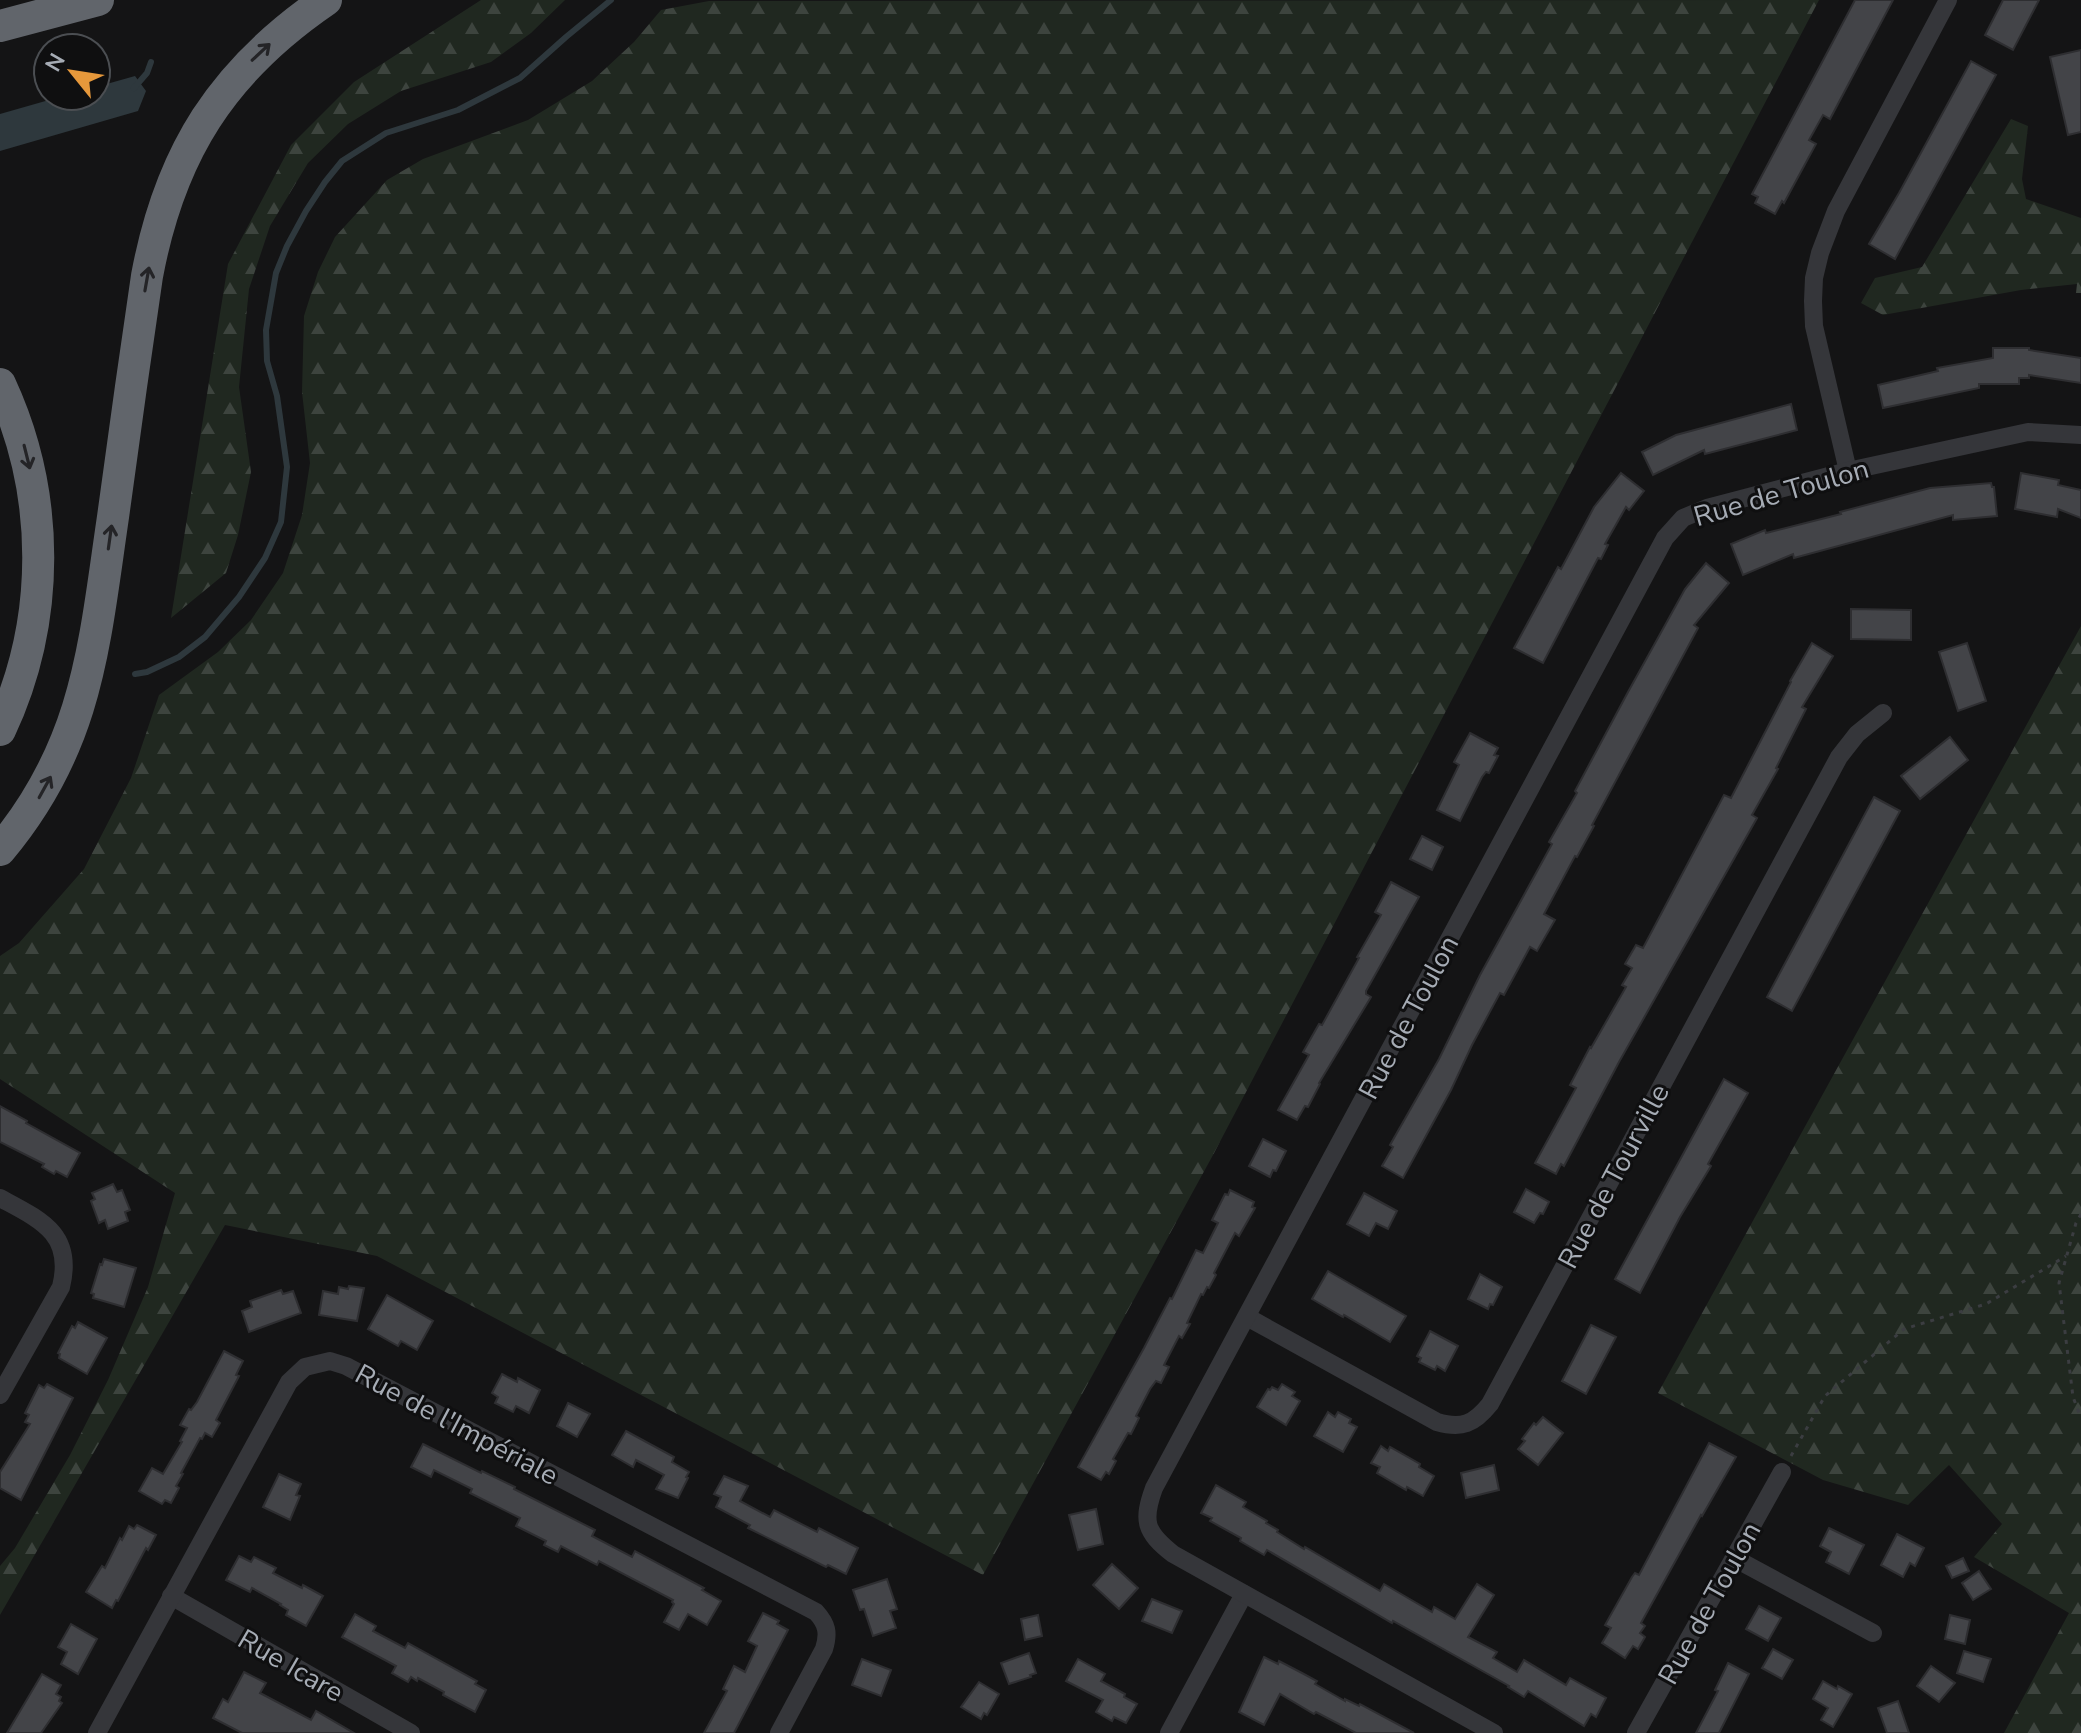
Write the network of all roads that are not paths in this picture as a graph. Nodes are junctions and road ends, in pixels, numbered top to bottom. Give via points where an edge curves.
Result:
1 (98, 0) edge
2 (326, 0) edge
3 (1948, 0) edge
4 (0, 26) edge
5 (0, 384) edge
6 (2081, 435) edge
7 (1848, 471) junction
8 (1883, 713) dead end
9 (0, 730) edge
10 (0, 850) edge
11 (0, 1198) edge
12 (1247, 1317) junction
13 (0, 1395) edge
14 (1782, 1472) road end
15 (1734, 1558) junction
16 (1244, 1594) junction
17 (171, 1596) junction
18 (1873, 1633) dead end
19 (97, 1733) edge
20 (411, 1733) edge
21 (779, 1733) edge
22 (1169, 1733) edge
23 (1494, 1733) edge
24 (1636, 1733) edge

1 - 4 highway
10 -> 2 highway via 44,788 83,693 147,276 169,190 196,133 224,91 274,40
3 - 7 street via 1836,211 1814,278 1814,326
5 -> 9 highway via 28,460 39,547 32,633
6 - 7 street, Rue de Toulon via 2028,432
7 - 12 street, Rue de Toulon via 1707,508 1683,518 1665,538
8 - 12 street, Rue de Tourville via 1839,757 1479,1418 1464,1425 1437,1422
11 - 13 street via 55,1233 65,1271
12 - 16 street, Rue de Toulon via 1146,1508 1157,1541
14 - 15 street, Rue de Toulon
15 - 18 street
15 - 24 street, Rue de Toulon
16 - 22 street
16 - 23 street, Rue de Toulon
17 - 19 street, Rue de l'Impériale
17 - 20 street, Rue Icare
17 - 21 street, Rue de l'Impériale via 289,1382 305,1367 330,1361 816,1612 829,1635

